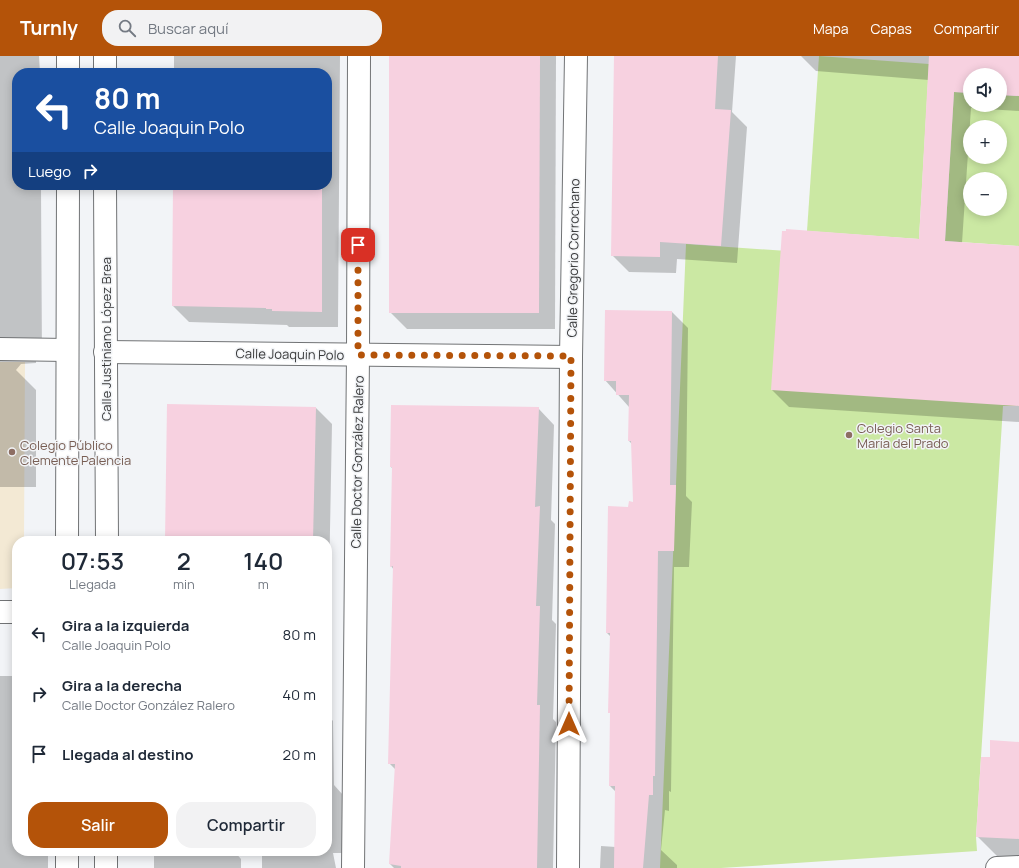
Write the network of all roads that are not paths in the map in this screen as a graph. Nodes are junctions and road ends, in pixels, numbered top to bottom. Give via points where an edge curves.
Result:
1 (68, 56) edge
2 (104, 56) edge
3 (359, 56) edge
4 (576, 56) edge
5 (68, 68) edge
6 (105, 68) edge
7 (68, 190) edge
8 (105, 190) edge
9 (0, 349) edge
10 (67, 350) junction
11 (106, 352) junction
12 (358, 355) junction
13 (571, 356) junction
14 (67, 536) edge
15 (107, 536) edge
16 (0, 612) edge
17 (12, 612) edge
18 (67, 856) edge
19 (106, 856) edge
20 (1019, 867) edge
21 (67, 868) edge
22 (106, 868) edge
23 (353, 868) edge
24 (568, 868) edge
25 (997, 868) edge

1 - 5 street
2 - 6 street
3 - 12 street, Calle Doctor González Ralero
4 - 13 street, Calle Gregorio Corrochano
7 - 10 street
8 - 11 street, Calle Justiniano López Brea
9 - 10 street
10 - 14 street
11 - 12 street, Calle Joaquin Polo
11 - 15 street, Calle Justiniano López Brea
12 - 13 street, Calle Joaquin Polo
12 - 23 street, Calle Doctor González Ralero
13 - 24 street, Calle Gregorio Corrochano
16 - 17 street
18 - 21 street
19 - 22 street
20 - 25 street

